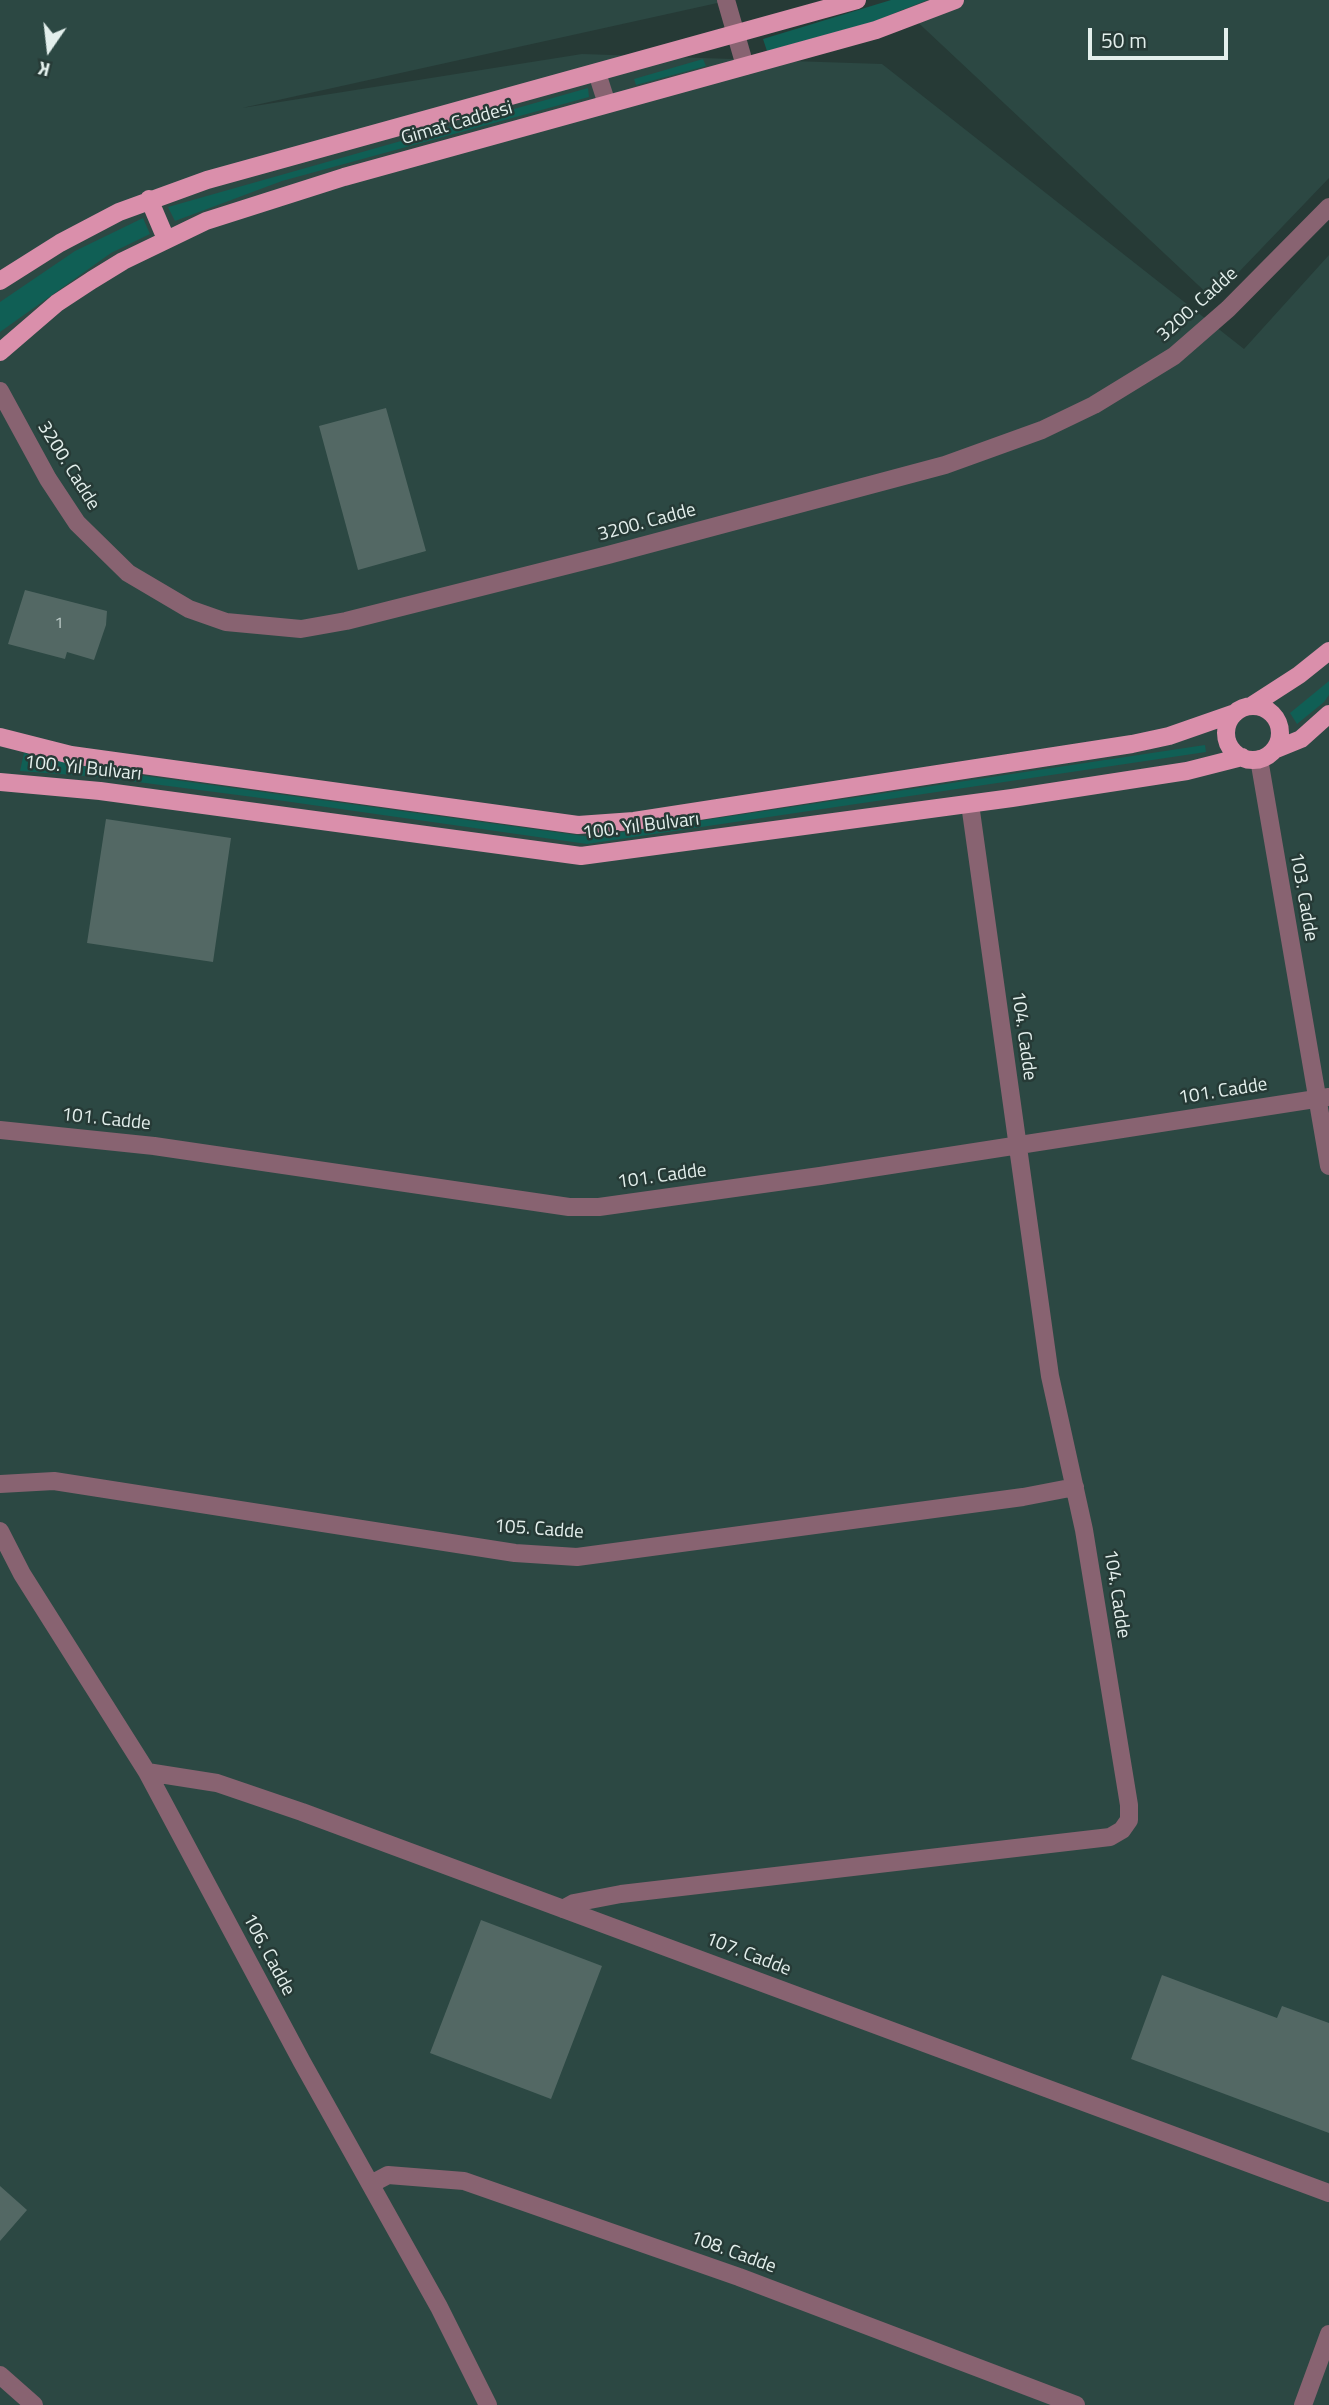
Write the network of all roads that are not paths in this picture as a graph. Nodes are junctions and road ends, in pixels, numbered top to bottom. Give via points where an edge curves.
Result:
1 (726, 0) edge
2 (857, 0) edge
3 (955, 0) edge
4 (736, 35) junction
5 (746, 66) junction
6 (597, 73) junction
7 (607, 104) junction
8 (149, 199) junction
9 (1329, 207) edge
10 (166, 239) junction
11 (0, 281) edge
12 (0, 352) edge
13 (0, 391) edge
14 (1329, 651) edge
15 (1243, 709) junction
16 (1329, 714) edge
17 (0, 737) edge
18 (1258, 755) junction
19 (0, 782) edge
20 (970, 804) junction
21 (1323, 1097) edge
22 (0, 1130) edge
23 (1018, 1146) junction
24 (1329, 1166) edge
25 (0, 1485) edge
26 (1075, 1487) junction
27 (0, 1531) edge
28 (148, 1772) junction
29 (563, 1909) junction
30 (371, 2184) junction
31 (1329, 2193) edge
32 (1329, 2334) edge
33 (0, 2375) edge
34 (34, 2405) edge
35 (488, 2405) edge
36 (1076, 2405) edge
37 (1304, 2405) edge

1 - 4 street
2 - 4 main road, Gimat Caddesi
3 - 5 main road, Gimat Caddesi via 876,30
4 - 5 street
4 - 6 main road, Gimat Caddesi
5 - 7 main road, Gimat Caddesi
6 - 7 street
6 - 8 main road, Gimat Caddesi
7 - 10 main road, Gimat Caddesi via 269,198
8 - 10 main road
8 - 11 main road, Gimat Caddesi via 60,243
9 - 13 street, 3200. Cadde via 1228,309 1174,356 1094,405 1042,430 946,465 490,585 301,629 226,622 189,609 128,573 77,523
10 - 12 main road, Gimat Caddesi via 57,303
14 - 15 main road, 100. Yıl Bulvarı
15 - 17 main road, 100. Yıl Bulvarı via 1169,736 1119,746 634,821 578,825 71,755
15 - 18 main road via 1227,728 1227,737 1230,745
15 - 18 main road via 1260,707 1275,717 1280,734
16 - 18 main road, 100. Yıl Bulvarı via 1301,739
18 - 20 main road, 100. Yıl Bulvarı via 1187,771
18 - 21 street, 103. Cadde
19 - 20 main road, 100. Yıl Bulvarı via 132,795 581,856
20 - 23 street, 104. Cadde
21 - 23 street, 101. Cadde
21 - 24 street, 103. Cadde
22 - 23 street, 101. Cadde via 153,1146 569,1207 599,1207
23 - 26 street, 104. Cadde via 1050,1376
25 - 26 street, 105. Cadde via 54,1481 515,1553 577,1557
26 - 29 street, 104. Cadde via 1129,1805 1129,1821 1122,1830 1110,1837 621,1894
27 - 28 street, 106. Cadde via 22,1574
28 - 29 street, 107. Cadde via 229,1787
28 - 30 street, 106. Cadde
29 - 31 street, 107. Cadde
30 - 35 street, 106. Cadde
30 - 36 street, 108. Cadde via 388,2175 464,2180 739,2277
32 - 37 street
33 - 34 street

